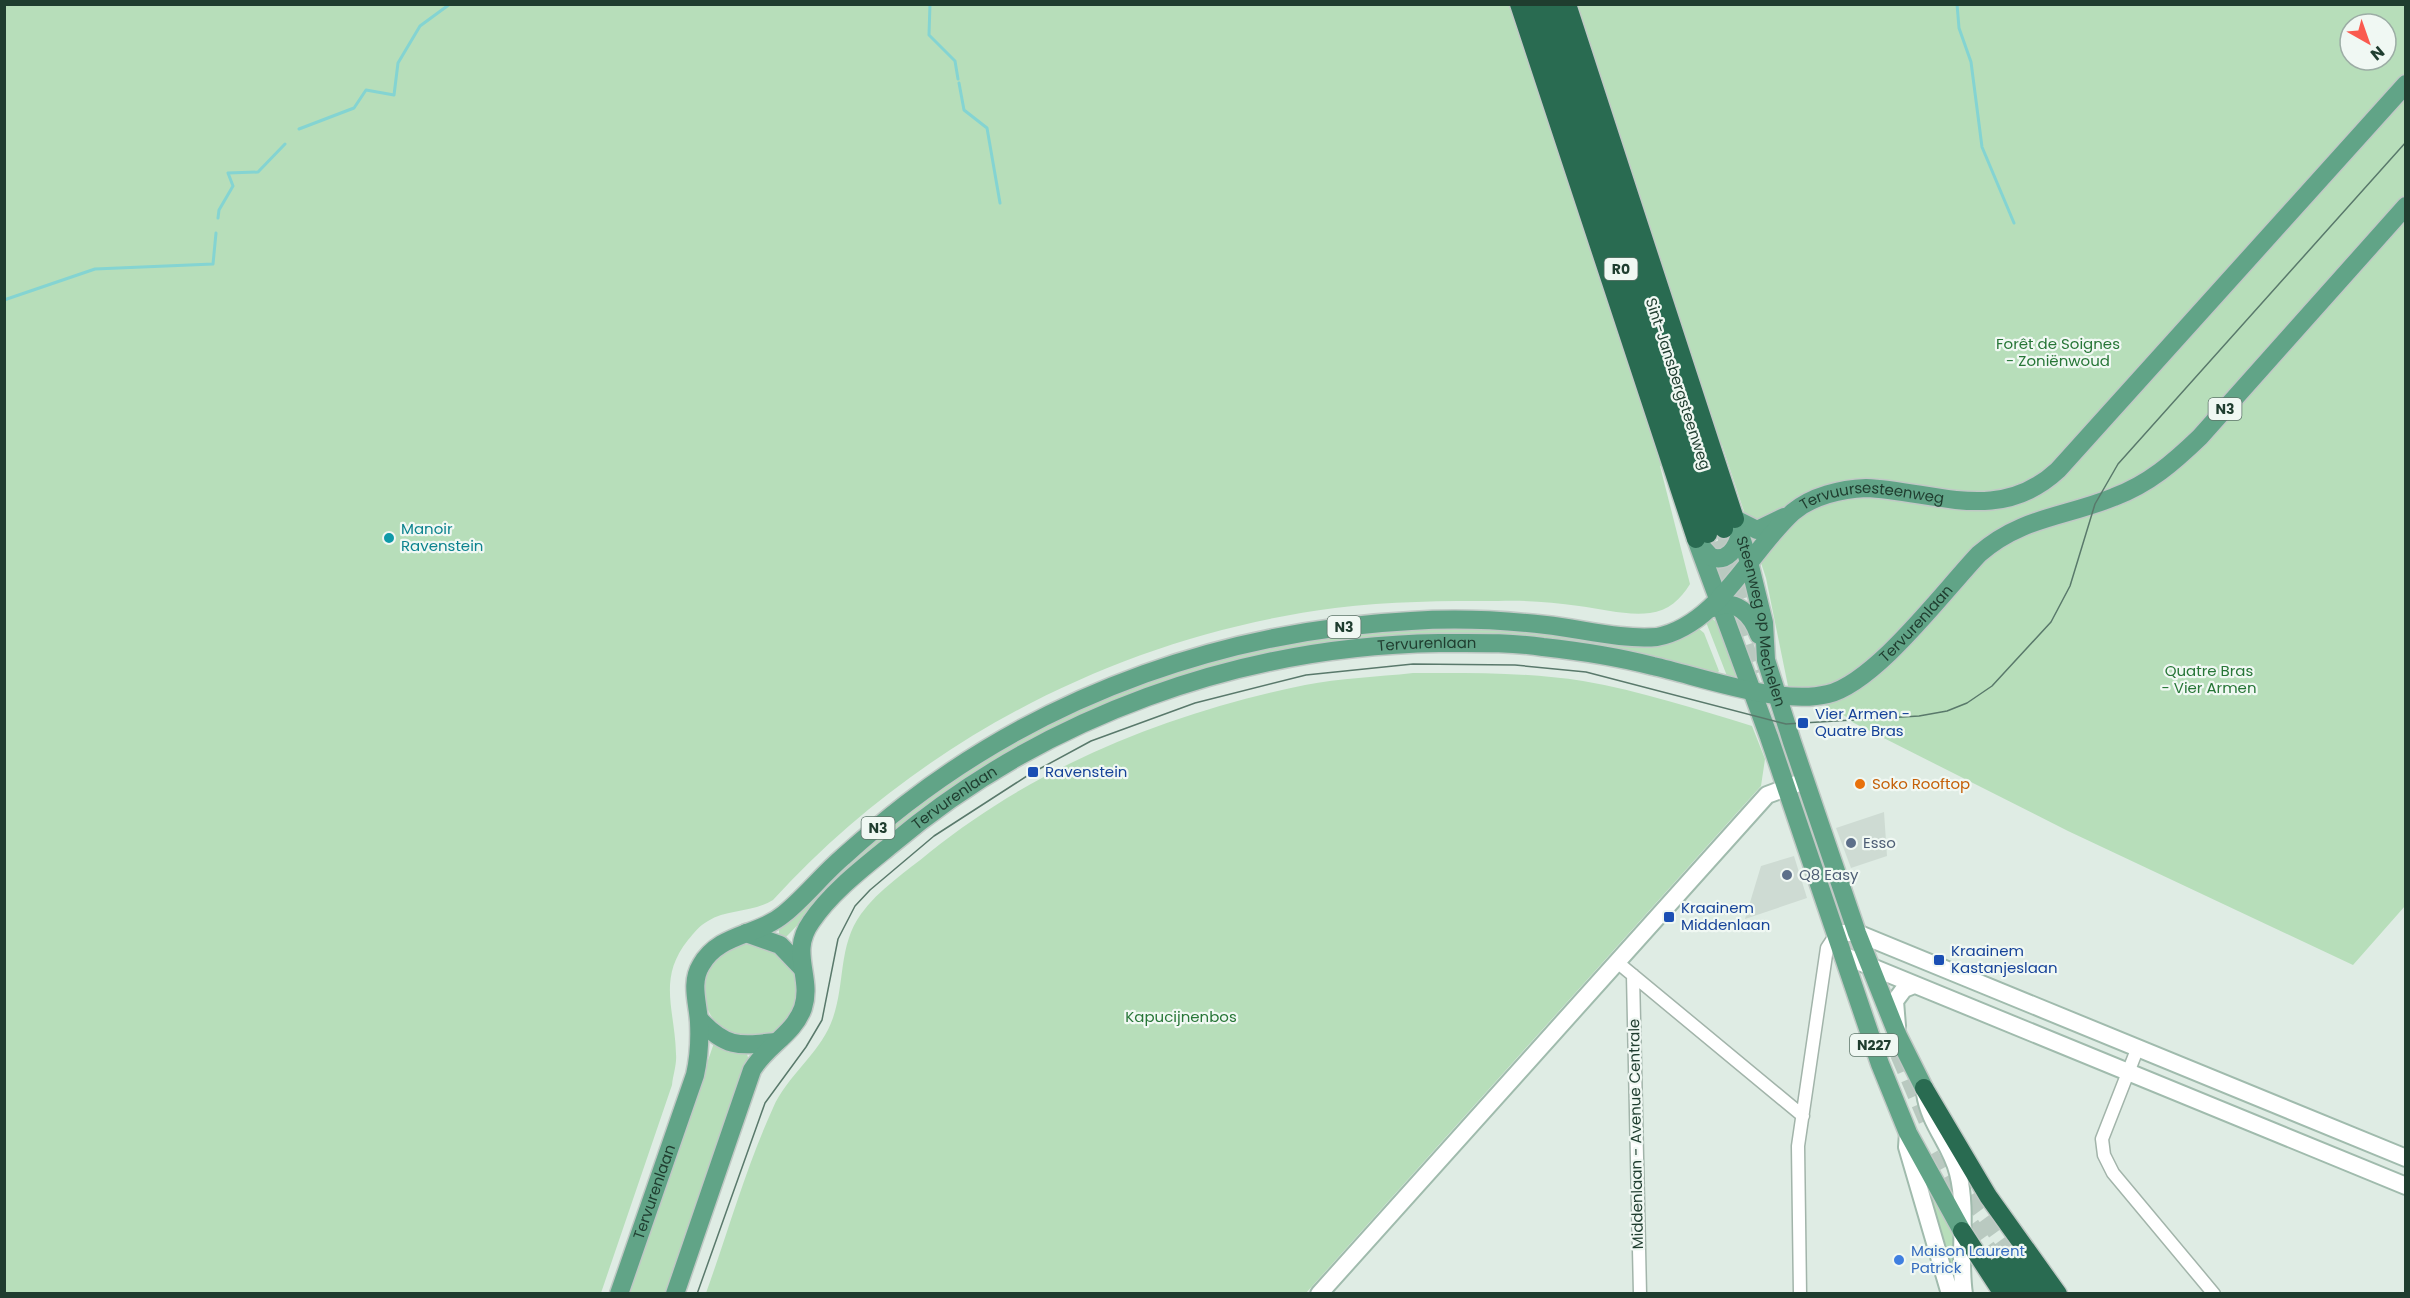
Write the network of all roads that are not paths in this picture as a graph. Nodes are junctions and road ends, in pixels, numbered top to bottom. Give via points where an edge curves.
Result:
1 (1519, 4) edge
2 (1534, 4) edge
3 (1551, 4) edge
4 (1567, 4) edge
5 (2406, 84) edge
6 (2406, 206) edge
7 (1793, 512) junction
8 (1721, 531) junction
9 (1749, 562) junction
10 (1715, 605) junction
11 (1767, 660) junction
12 (1752, 691) junction
13 (1777, 693) junction
14 (1812, 696) junction
15 (1786, 724) junction
16 (1805, 781) junction
17 (1786, 788) junction
18 (746, 933) junction
19 (1837, 933) junction
20 (1857, 933) junction
21 (1845, 956) junction
22 (1617, 962) junction
23 (1869, 966) junction
24 (802, 968) junction
25 (1949, 971) junction
26 (1633, 975) junction
27 (1914, 985) junction
28 (1940, 995) junction
29 (699, 1019) junction
30 (1898, 1036) junction
31 (776, 1042) junction
32 (2138, 1047) junction
33 (2127, 1074) junction
34 (1924, 1088) junction
35 (2248, 1092) junction
36 (1803, 1116) junction
37 (2238, 1117) junction
38 (1908, 1133) junction
39 (2406, 1158) edge
40 (2406, 1186) edge
41 (1962, 1231) junction
42 (1969, 1259) junction
43 (619, 1293) edge
44 (675, 1293) edge
45 (1319, 1293) edge
46 (1640, 1293) edge
47 (1800, 1293) edge
48 (1950, 1293) edge
49 (1964, 1293) edge
50 (2003, 1293) edge
51 (2020, 1293) edge
52 (2041, 1293) edge
53 (2058, 1293) edge
54 (2214, 1293) edge

1 - 8 highway
2 - 8 highway, Sint-Jansbergsteenweg / R0
3 - 8 highway, Sint-Jansbergsteenweg / R0
4 - 8 highway
5 - 7 main road, Tervuursesteenweg / N3 via 2058,470 2035,488 2002,501 1973,502 1880,489 1851,489 1817,499
6 - 14 main road, Tervurenlaan / N3 via 2168,468 2116,497 2038,519 1995,541 1863,678 1837,691
7 - 8 main road via 1756,530
7 - 9 main road, Tervuursesteenweg / N3
8 - 9 main road, Steenweg op Mechelen
8 - 10 main road, Steenweg op Mechelen
9 - 10 main road, Tervuursesteenweg / N3
9 - 11 main road, Steenweg op Mechelen via 1764,623
10 - 11 main road, N227 via 1741,608 1749,615
10 - 12 main road, Steenweg op Mechelen / N227
10 - 18 main road, Tervurenlaan / N3 via 1670,635 1652,638 1486,620 1412,621 1337,627 1261,640 1172,664 1073,703 949,773 842,857 783,915
11 - 13 main road, Steenweg op Mechelen / N227
12 - 13 main road, Tervurenlaan / N3
12 - 17 main road, Steenweg op Mechelen / N227
12 - 24 main road, Tervurenlaan / N3 via 1603,656 1540,646 1481,643 1340,649 1266,662 1188,683 1045,741 919,821 857,873 811,920 800,949
13 - 14 main road, Tervurenlaan / N3
13 - 15 main road, Steenweg op Mechelen / N227
14 - 15 main road
15 - 16 main road, N227
16 - 17 street
16 - 20 main road, N227
17 - 19 main road, N227
17 - 22 street via 1767,795
18 - 24 main road via 780,945
18 - 29 main road, Tervurenlaan / N3 via 719,944 699,968 695,985
19 - 20 street
19 - 21 main road, N227
19 - 36 street via 1827,948
20 - 23 main road, N227
20 - 25 street
21 - 23 street
21 - 38 main road, N227 via 1880,1064
22 - 26 street
22 - 45 street
23 - 27 street
23 - 30 main road, N227
24 - 31 main road, Tervurenlaan / N3 via 806,985 800,1018
25 - 28 street
25 - 32 street
26 - 36 street
26 - 46 street, Middenlaan - Avenue Centrale
27 - 28 street
27 - 30 street via 1904,989 1895,1001
28 - 33 street
29 - 31 main road via 717,1037 733,1044
29 - 43 main road, Tervurenlaan / N3 via 695,1075
30 - 34 main road, N227
31 - 44 main road, Tervurenlaan / N3 via 752,1070
32 - 33 street
32 - 35 street
33 - 37 street
33 - 54 street via 2103,1131 2107,1164
34 - 41 street, N227 via 1927,1111 1958,1172 1963,1201
34 - 53 highway via 1988,1196
35 - 37 street
35 - 39 street
36 - 47 street via 1798,1146
37 - 40 street
38 - 41 main road
38 - 48 street, N227 via 1907,1147
41 - 42 highway
42 - 49 street
42 - 50 highway
51 - 52 highway via 2006,1260

